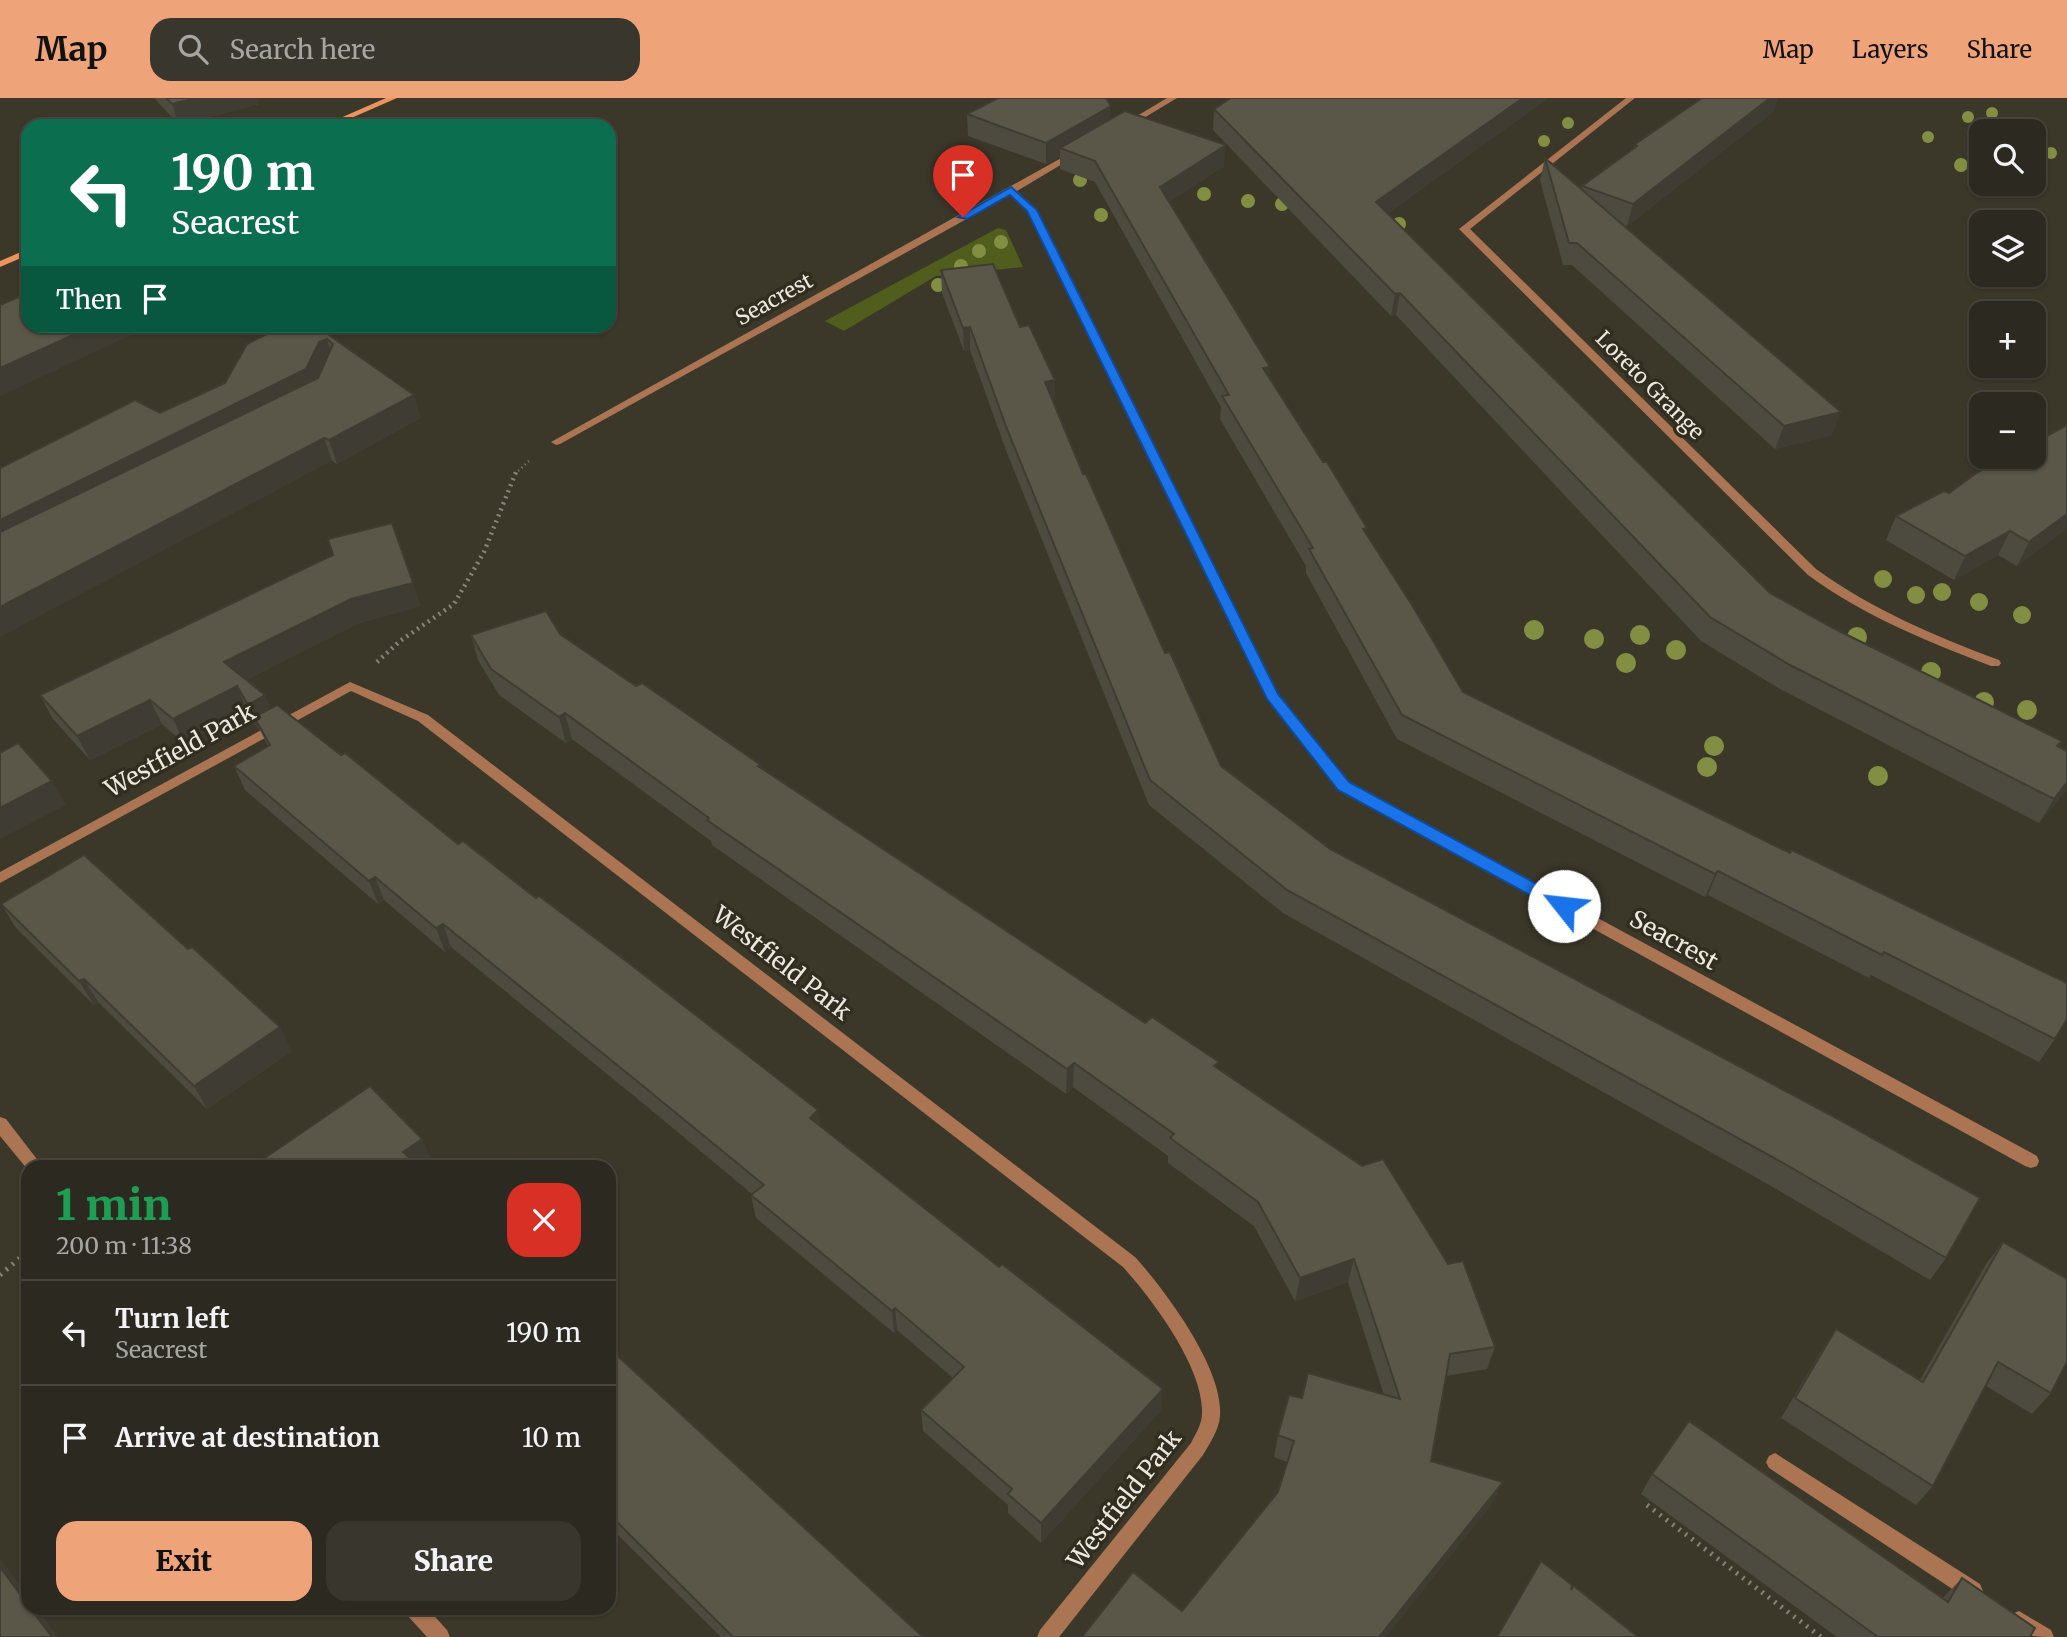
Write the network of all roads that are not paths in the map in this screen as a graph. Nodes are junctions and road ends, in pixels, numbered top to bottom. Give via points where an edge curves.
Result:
1 (393, 98) edge
2 (1173, 98) edge
3 (1630, 98) edge
4 (343, 119) edge
5 (1111, 134) edge
6 (1091, 145) edge
7 (1011, 191) junction
8 (21, 255) edge
9 (0, 264) edge
10 (556, 442) road end
11 (1995, 663) dead end
12 (0, 878) edge
13 (0, 1124) edge
14 (29, 1160) edge
15 (2031, 1161) dead end
16 (1775, 1462) dead end
17 (420, 1615) edge
18 (440, 1637) edge
19 (1047, 1637) edge
20 (2044, 1637) edge

1 - 4 main road
2 - 5 street
3 - 11 street, Loreto Grange via 1464,229 1811,572 1847,599 1897,626
6 - 7 street, Seacrest
7 - 10 street, Seacrest
7 - 15 street, Seacrest via 1032,210 1272,696 1344,786
8 - 9 main road
12 - 19 street, Westfield Park via 350,686 423,718 1151,1283 1207,1389 1209,1428
13 - 14 street
16 - 20 street
17 - 18 street

